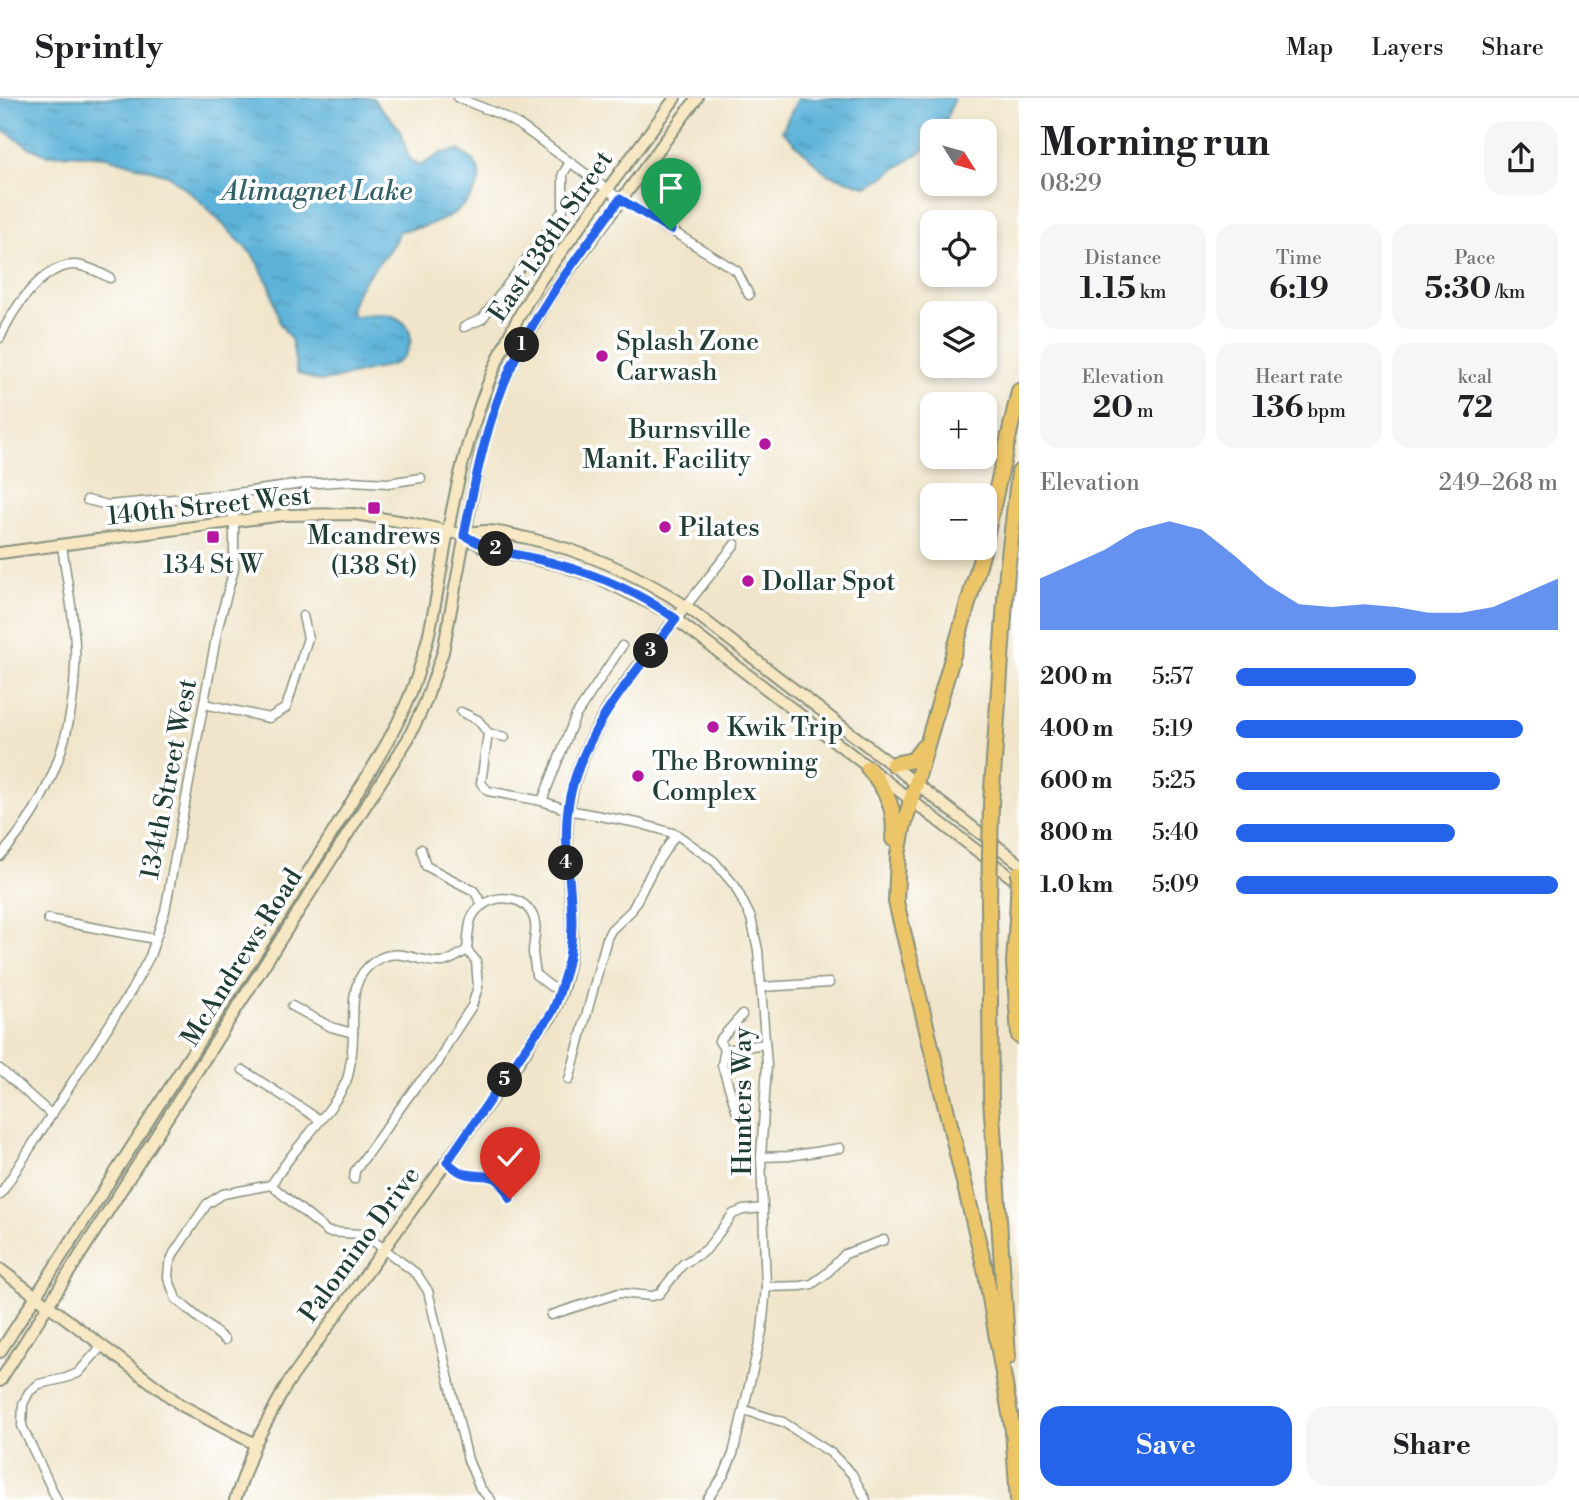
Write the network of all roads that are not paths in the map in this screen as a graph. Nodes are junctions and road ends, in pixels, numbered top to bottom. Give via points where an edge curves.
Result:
1 (458, 98) edge
2 (674, 98) edge
3 (696, 98) edge
4 (570, 162) junction
5 (607, 190) junction
6 (620, 199) junction
7 (110, 278) dead end
8 (749, 295) dead end
9 (464, 327) dead end
10 (0, 338) edge
11 (1019, 391) edge
12 (1019, 472) edge
13 (421, 478) dead end
14 (997, 488) edge
15 (229, 494) junction
16 (87, 500) dead end
17 (234, 520) junction
18 (449, 531) junction
19 (464, 535) junction
20 (735, 544) dead end
21 (62, 545) junction
22 (0, 553) edge
23 (981, 560) edge
24 (686, 606) junction
25 (303, 616) dead end
26 (676, 619) junction
27 (622, 646) dead end
28 (204, 704) junction
29 (939, 706) junction
30 (461, 712) dead end
31 (488, 733) junction
32 (505, 737) dead end
33 (893, 764) junction
34 (868, 768) junction
35 (917, 783) junction
36 (912, 800) junction
37 (542, 801) junction
38 (568, 810) junction
39 (676, 834) junction
40 (421, 849) dead end
41 (0, 856) edge
42 (1019, 863) edge
43 (1019, 873) edge
44 (1019, 883) edge
45 (896, 892) junction
46 (482, 905) junction
47 (48, 919) dead end
48 (1017, 919) edge
49 (155, 939) junction
50 (467, 950) junction
51 (828, 983) dead end
52 (761, 987) junction
53 (560, 990) junction
54 (292, 1006) dead end
55 (742, 1015) dead end
56 (354, 1033) junction
57 (1019, 1036) edge
58 (765, 1044) junction
59 (726, 1052) junction
60 (0, 1069) edge
61 (243, 1070) dead end
62 (569, 1080) dead end
63 (737, 1113) dead end
64 (52, 1115) junction
65 (320, 1120) junction
66 (840, 1148) dead end
67 (761, 1157) junction
68 (447, 1162) junction
69 (354, 1179) dead end
70 (271, 1185) junction
71 (0, 1195) edge
72 (510, 1199) dead end
73 (763, 1208) junction
74 (884, 1240) dead end
75 (384, 1248) junction
76 (0, 1269) edge
77 (766, 1287) junction
78 (36, 1296) junction
79 (49, 1306) junction
80 (551, 1315) dead end
81 (225, 1340) dead end
82 (101, 1347) junction
83 (0, 1352) edge
84 (0, 1381) edge
85 (744, 1410) junction
86 (1014, 1437) junction
87 (255, 1444) junction
88 (57, 1500) edge
89 (235, 1500) edge
90 (491, 1500) edge
91 (707, 1500) edge
92 (866, 1500) edge
93 (1018, 1500) edge

1 - 4 street via 522,126
2 - 5 street, East 138th Street
3 - 6 street, East 138th Street
4 - 5 street
4 - 9 street via 562,174 563,210 482,319
5 - 6 street
5 - 18 street, East 138th Street via 524,306 498,356 472,428
6 - 8 street via 737,271
6 - 19 street, East 138th Street via 550,297 512,364 480,455
7 - 10 street via 74,265 44,275 8,319
11 - 14 highway
12 - 86 highway, bridge via 1007,572 989,904 991,1098
13 - 15 street via 388,483 337,481
15 - 16 street via 108,505
15 - 17 street, 134th Street West
17 - 18 street, 140th Street West via 354,514
17 - 21 street, 140th Street West
17 - 28 street, 134th Street West via 234,569 213,626
18 - 19 street, 140th Street West
18 - 78 street, McAndrews Road via 424,658 383,749
19 - 24 street via 486,529 584,554
19 - 26 street via 484,547 601,579
19 - 79 street, McAndrews Road via 443,652 408,739
20 - 24 street
21 - 22 street, 140th Street West
21 - 41 street via 76,666 72,710 60,758 42,799
23 - 29 highway
24 - 26 street, Palomino Drive
24 - 33 street
25 - 28 street via 308,638 286,708 269,718
26 - 34 street
26 - 38 street, Palomino Drive via 599,722 577,772
27 - 37 street via 575,717
28 - 49 street, 134th Street West
29 - 33 highway via 919,755
29 - 35 highway
30 - 31 street via 478,720
31 - 32 street
31 - 37 street, Hunters Way via 481,783 488,791
33 - 35 street
34 - 36 street
34 - 45 highway via 883,786 893,811
35 - 36 highway
35 - 42 street
36 - 44 street
36 - 45 highway via 902,828
37 - 38 street, Hunters Way
38 - 39 street, Hunters Way
38 - 53 street, Palomino Drive via 566,859 572,926
39 - 52 street, Hunters Way via 714,861 735,886 751,918
39 - 62 street via 632,910 607,938
40 - 46 street via 426,866 474,891
43 - 48 highway, bridge
45 - 86 highway via 985,1269
46 - 50 street via 472,917
46 - 53 street via 501,897 524,904 533,915 536,930 536,975
47 - 49 street
48 - 57 highway via 1014,963
49 - 64 street, 134th Street West via 131,991
50 - 56 street via 443,962 405,954 375,961 361,975 352,998
50 - 69 street via 476,961 478,987 472,1006 438,1063 416,1086 355,1171
51 - 52 street
52 - 58 street, Hunters Way
53 - 68 street, Palomino Drive via 551,1017
54 - 56 street via 331,1027
55 - 59 street via 719,1041
56 - 65 street via 347,1081
58 - 59 street
58 - 67 street, Hunters Way
59 - 63 street via 722,1065
60 - 64 street
61 - 65 street
64 - 71 street, 134th Street West
65 - 70 street
66 - 67 street
67 - 73 street, Hunters Way
68 - 72 street via 463,1174 493,1175 504,1183
68 - 75 street, Palomino Drive
70 - 75 street via 328,1232 361,1234
70 - 81 street via 223,1194 207,1204 169,1265 176,1299
73 - 77 street, Hunters Way
73 - 80 street via 733,1214 706,1250 683,1264 659,1294 619,1293
74 - 77 street via 845,1254 812,1284
75 - 87 street, Palomino Drive via 287,1384
75 - 90 street via 417,1274 428,1290 468,1460 480,1488
76 - 78 street
77 - 85 street, Hunters Way via 762,1331
78 - 79 street
78 - 83 street, McAndrews Road
79 - 82 street
79 - 84 street, McAndrews Road
82 - 87 street via 181,1405
82 - 88 street via 78,1373 39,1384 23,1404 22,1426
85 - 91 street, Hunters Way via 733,1454
85 - 92 street via 783,1422 831,1453 852,1474
86 - 93 highway
87 - 89 street, Palomino Drive

